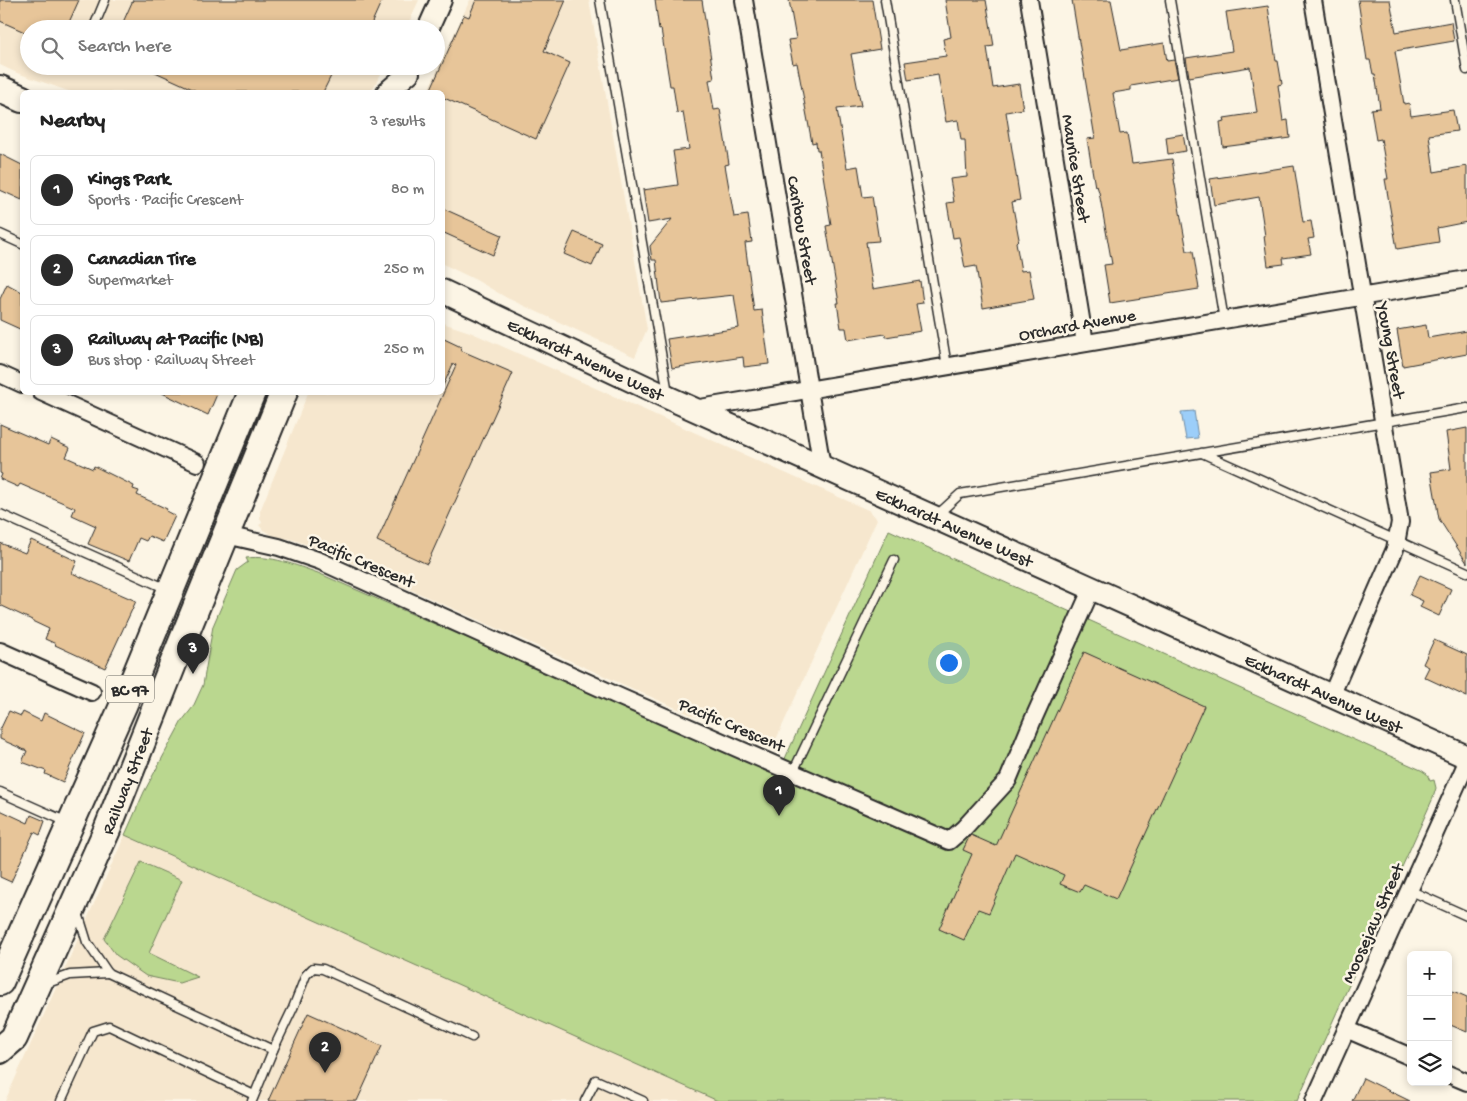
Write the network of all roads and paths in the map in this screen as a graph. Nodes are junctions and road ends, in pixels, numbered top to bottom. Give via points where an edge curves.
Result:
1 (105, 0) edge
2 (441, 0) edge
3 (600, 0) edge
4 (744, 0) edge
5 (885, 0) edge
6 (1028, 0) edge
7 (1170, 0) edge
8 (1313, 0) edge
9 (1455, 0) edge
10 (97, 20) edge
11 (432, 20) edge
12 (1467, 70) edge
13 (409, 77) edge
14 (0, 89) edge
15 (391, 90) edge
16 (20, 98) edge
17 (0, 234) edge
18 (20, 243) edge
19 (1467, 279) edge
20 (445, 292) edge
21 (1362, 296) junction
22 (1224, 320) junction
23 (1085, 343) junction
24 (947, 366) junction
25 (0, 374) edge
26 (20, 383) edge
27 (809, 390) junction
28 (48, 395) edge
29 (251, 395) edge
30 (283, 395) edge
31 (669, 398) junction
32 (1467, 408) edge
33 (694, 409) junction
34 (1385, 422) junction
35 (1202, 453) junction
36 (197, 463) dead end
37 (822, 466) junction
38 (0, 514) edge
39 (935, 518) junction
40 (226, 535) junction
41 (1397, 541) junction
42 (894, 560) dead end
43 (1467, 572) edge
44 (1092, 588) junction
45 (170, 590) junction
46 (0, 651) edge
47 (92, 692) dead end
48 (1331, 696) junction
49 (1467, 757) edge
50 (1467, 762) edge
51 (793, 772) junction
52 (0, 792) edge
53 (71, 824) junction
54 (1409, 890) junction
55 (75, 902) junction
56 (1467, 916) edge
57 (108, 973) junction
58 (0, 982) edge
59 (38, 987) junction
60 (1346, 1029) junction
61 (472, 1037) dead end
62 (0, 1050) edge
63 (273, 1050) junction
64 (1407, 1055) edge
65 (1452, 1076) edge
66 (1467, 1082) edge
67 (253, 1098) edge
68 (61, 1101) edge
69 (585, 1101) edge
70 (643, 1101) edge
71 (1314, 1101) edge

1 - 10 lane
2 - 11 street
3 - 31 lane
4 - 27 street, Caribou Street
5 - 24 lane
6 - 23 street, Maurice Street
7 - 22 lane
8 - 21 street, Young Street
9 - 12 lane
13 - 15 street
14 - 16 highway
17 - 18 lane
19 - 21 street, Orchard Avenue
20 - 31 main road, Eckhardt Avenue West
21 - 22 street, Orchard Avenue
21 - 34 street, Young Street
22 - 23 street, Orchard Avenue
23 - 24 street, Orchard Avenue
24 - 27 street, Orchard Avenue
25 - 26 street
27 - 33 street, Orchard Avenue
27 - 37 street, Caribou Street
28 - 36 street
29 - 45 highway, Railway Street / BC 97
30 - 40 highway, Railway Street / BC 97
31 - 33 main road, Eckhardt Avenue West
32 - 34 lane
33 - 37 main road, Eckhardt Avenue West
34 - 35 lane
34 - 41 street, Young Street via 1400,522
35 - 39 lane via 960,494
35 - 41 lane
37 - 39 main road, Eckhardt Avenue West
38 - 45 lane
39 - 44 main road, Eckhardt Avenue West
40 - 51 street, Pacific Crescent via 279,547 320,561 620,698
40 - 55 highway, Railway Street / BC 97
41 - 43 lane
41 - 48 street, Young Street
42 - 51 lane
44 - 48 main road, Eckhardt Avenue West
44 - 51 street, Pacific Crescent via 1008,780 949,841
45 - 53 highway, Railway Street / BC 97
46 - 47 street
48 - 49 main road, Eckhardt Avenue West
50 - 54 street, Moosejaw Street
52 - 53 lane
53 - 58 highway, Railway Street / BC 97
54 - 56 lane
54 - 60 street, Moosejaw Street
55 - 57 lane via 87,942
55 - 59 highway, Railway Street / BC 97
57 - 59 lane via 70,975
57 - 63 lane
59 - 62 highway, Railway Street / BC 97 via 14,1038
60 - 64 street
60 - 71 street, Moosejaw Street
61 - 63 lane via 323,969 313,968 306,975
63 - 67 lane
65 - 66 street
67 - 68 lane via 109,1026 93,1031
69 - 70 lane via 596,1080

